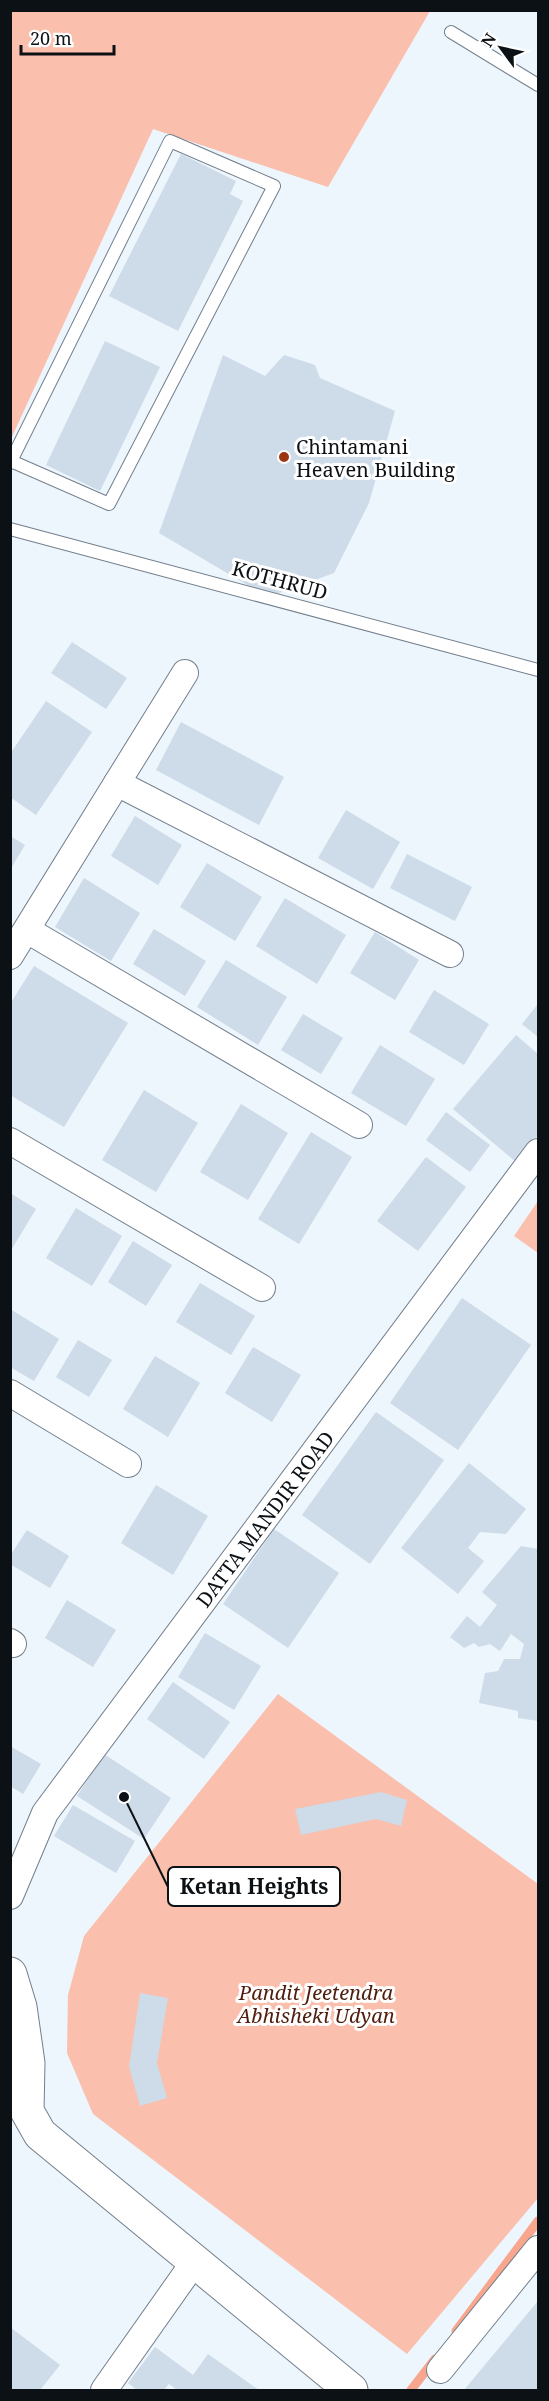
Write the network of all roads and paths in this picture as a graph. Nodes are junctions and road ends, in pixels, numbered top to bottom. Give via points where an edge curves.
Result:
1 (451, 32) dead end
2 (538, 85) edge
3 (11, 462) edge
4 (10, 529) edge
5 (538, 670) edge
6 (185, 673) dead end
7 (117, 783) junction
8 (27, 930) junction
9 (450, 954) dead end
10 (10, 956) edge
11 (359, 1125) dead end
12 (10, 1141) edge
13 (538, 1152) edge
14 (262, 1288) dead end
15 (10, 1393) edge
16 (128, 1464) dead end
17 (10, 1896) edge
18 (10, 1974) edge
19 (538, 2249) edge
20 (195, 2261) junction
21 (441, 2370) dead end
22 (104, 2391) edge
23 (351, 2391) edge

1 - 2 lane
3 - 3 lane via 170,141 274,186 109,504
4 - 5 lane, KOTHRUD
6 - 7 street
7 - 8 street
7 - 9 street
8 - 10 street
8 - 11 street
12 - 14 street
13 - 17 street, DATTA MANDIR ROAD via 45,1812
15 - 16 street
18 - 20 street via 20,2007 28,2063 27,2111 40,2134
19 - 21 street
20 - 22 street
20 - 23 street

